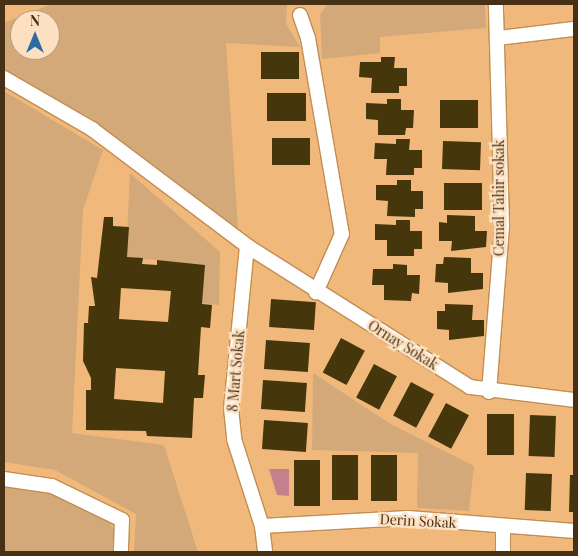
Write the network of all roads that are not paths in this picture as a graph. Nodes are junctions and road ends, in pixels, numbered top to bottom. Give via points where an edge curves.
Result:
1 (496, 4) edge
2 (300, 15) dead end
3 (574, 29) edge
4 (498, 38) junction
5 (4, 78) edge
6 (247, 246) junction
7 (316, 292) junction
8 (488, 392) junction
9 (574, 400) edge
10 (4, 479) edge
11 (262, 526) junction
12 (502, 528) junction
13 (574, 532) edge
14 (121, 552) edge
15 (265, 552) edge
16 (503, 552) edge

1 - 4 street, Cemal Tahir sokak
2 - 7 street via 308,38 342,234
3 - 4 street
4 - 8 street, Cemal Tahir sokak via 502,225
5 - 6 street, Ornay Sokak via 92,129
6 - 7 street, Ornay Sokak
6 - 11 street, 8 Mart Sokak via 231,408 234,439
7 - 8 street, Ornay Sokak via 470,387
8 - 9 street, Ornay Sokak
10 - 14 street via 52,486 122,520
11 - 12 street, Derin Sokak via 408,518
11 - 15 street, 8 Mart Sokak
12 - 13 street, Derin Sokak
12 - 16 street

